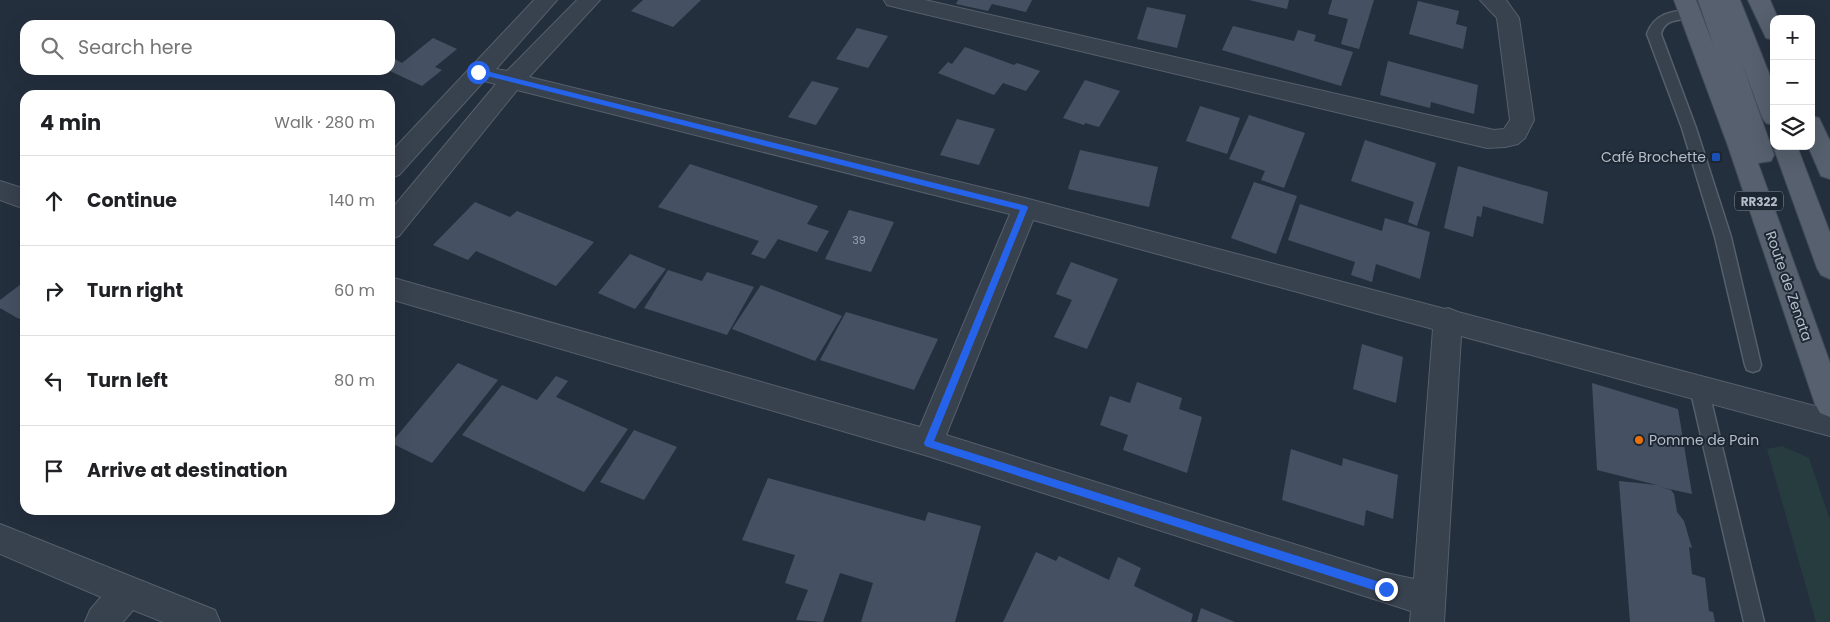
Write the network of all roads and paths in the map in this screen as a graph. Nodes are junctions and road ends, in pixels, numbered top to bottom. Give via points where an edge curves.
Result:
1 (546, 0) edge
2 (590, 0) edge
3 (895, 0) edge
4 (1490, 0) edge
5 (1729, 0) edge
6 (1759, 0) edge
7 (1695, 5) edge
8 (1770, 24) edge
9 (478, 72) junction
10 (511, 81) junction
11 (1770, 107) edge
12 (1815, 134) edge
13 (1786, 150) edge
14 (395, 163) edge
15 (1830, 170) edge
16 (0, 190) edge
17 (20, 197) edge
18 (1025, 208) junction
19 (395, 223) edge
20 (1830, 268) edge
21 (395, 289) edge
22 (1448, 319) junction
23 (1830, 347) edge
24 (1753, 365) dead end
25 (1699, 388) junction
26 (1830, 404) edge
27 (1830, 423) edge
28 (928, 443) junction
29 (0, 539) edge
30 (127, 591) junction
31 (1427, 610) edge
32 (102, 622) edge
33 (203, 622) edge
34 (1754, 622) edge

1 - 9 street
2 - 10 street
3 - 4 street via 1487,139 1507,139 1516,134 1522,120 1508,18
5 - 11 main road
6 - 8 main road
7 - 23 main road, Route de Zenata / RR322
7 - 24 lane via 1659,22 1654,34 1689,128 1723,237
7 - 26 main road, Route de Zenata / RR322 via 1740,146
9 - 10 street
9 - 14 street
10 - 18 street
10 - 19 street
12 - 15 main road
13 - 20 main road, RR322
16 - 17 street
18 - 22 street
18 - 28 street
21 - 28 street
22 - 25 street
22 - 31 street
25 - 27 street
25 - 34 lane
28 - 31 street via 1377,586
29 - 30 street
30 - 32 street
30 - 33 street

